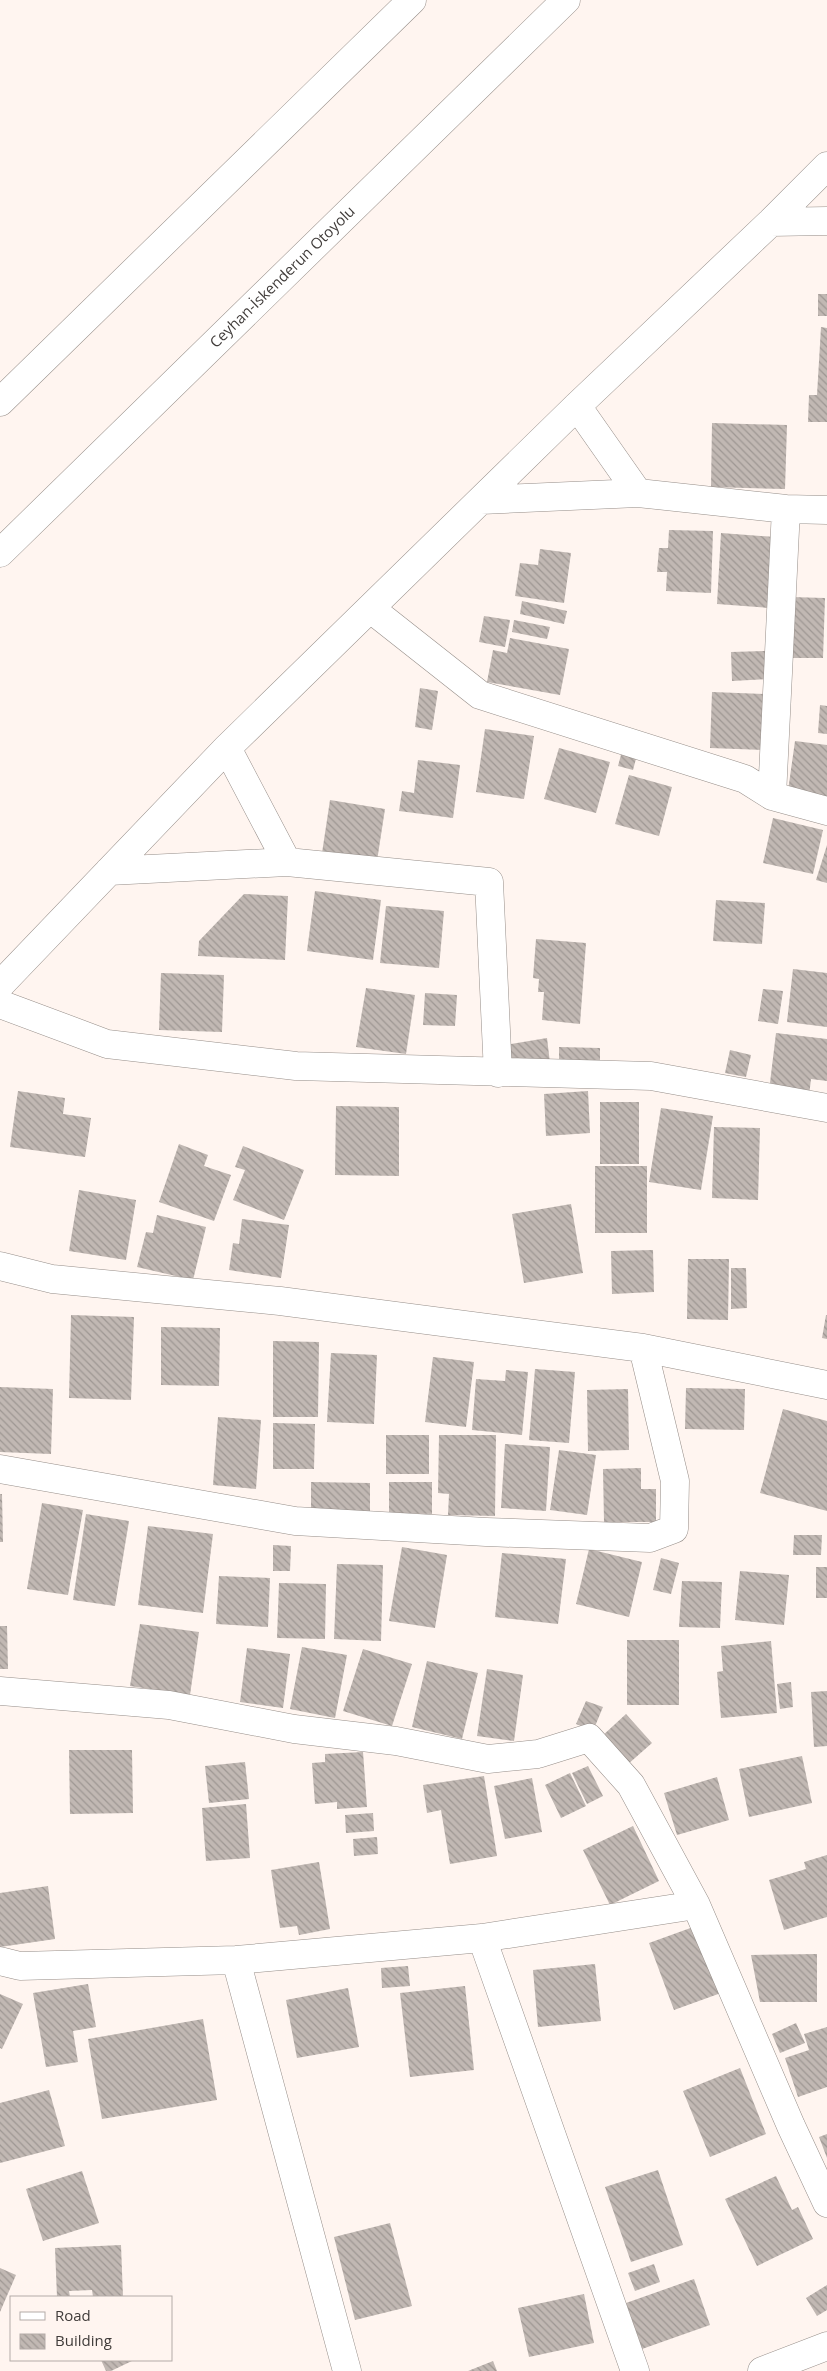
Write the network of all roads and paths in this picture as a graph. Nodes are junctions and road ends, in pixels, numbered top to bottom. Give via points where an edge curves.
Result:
1 (412, 0) edge
2 (566, 0) edge
3 (827, 166) edge
4 (827, 221) edge
5 (771, 222) junction
6 (0, 402) edge
7 (577, 406) junction
8 (638, 493) junction
9 (481, 500) junction
10 (786, 509) junction
11 (827, 510) edge
12 (0, 554) edge
13 (371, 609) junction
14 (228, 748) junction
15 (772, 796) junction
16 (827, 811) edge
17 (287, 862) junction
18 (109, 871) junction
19 (0, 984) edge
20 (0, 1004) edge
21 (498, 1073) junction
22 (827, 1108) edge
23 (0, 1266) edge
24 (643, 1348) junction
25 (827, 1385) edge
26 (0, 1469) edge
27 (0, 1691) edge
28 (696, 1905) junction
29 (482, 1938) junction
30 (236, 1960) junction
31 (0, 1962) edge
32 (827, 2203) edge
33 (827, 2346) edge
34 (766, 2370) edge
35 (347, 2371) edge
36 (635, 2371) edge

1 - 6 main road
2 - 12 main road, Ceyhan-İskenderun Otoyolu
3 - 5 main road
4 - 5 main road
5 - 7 main road
7 - 8 main road
7 - 9 main road
8 - 9 main road
8 - 10 main road
9 - 13 main road
10 - 11 main road
10 - 15 main road
13 - 14 main road
13 - 15 main road via 480,695 745,779
14 - 17 main road
14 - 18 main road
15 - 16 main road
17 - 18 main road
17 - 21 main road via 489,882
18 - 19 main road
20 - 21 main road via 107,1044 296,1066
21 - 22 main road via 651,1076
23 - 24 main road via 52,1279 280,1301
24 - 25 main road
24 - 26 main road via 675,1481 674,1529 650,1538 295,1521
27 - 28 main road via 169,1705 294,1729 396,1741 488,1759 538,1754 589,1738 630,1785
28 - 29 main road
28 - 32 main road
29 - 30 main road
29 - 36 main road
30 - 31 main road via 20,1966
30 - 35 main road
33 - 34 main road

